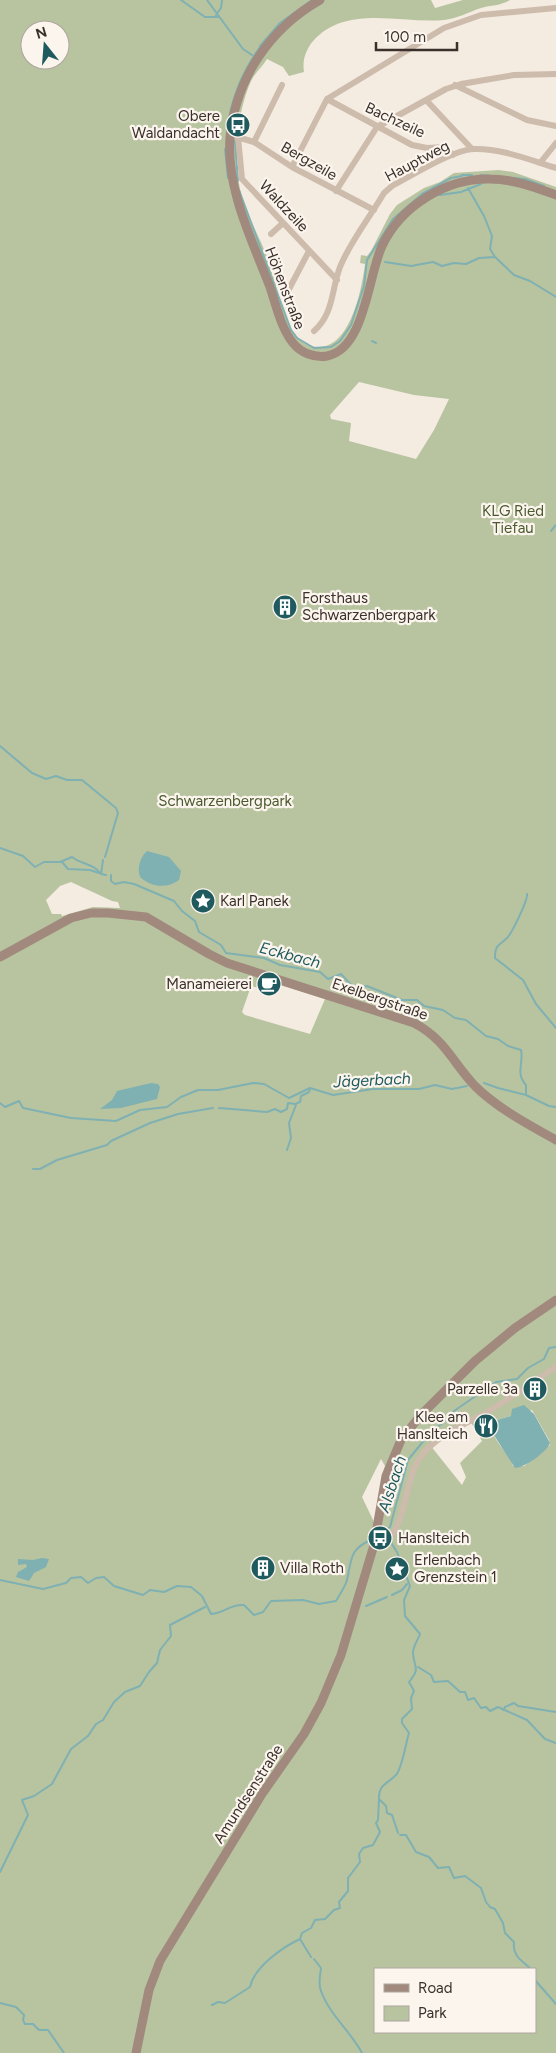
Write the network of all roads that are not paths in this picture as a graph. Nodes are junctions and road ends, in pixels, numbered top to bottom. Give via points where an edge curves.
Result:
1 (320, 0) edge
2 (556, 8) edge
3 (556, 74) edge
4 (282, 85) dead end
5 (455, 85) junction
6 (327, 99) junction
7 (426, 100) junction
8 (556, 126) edge
9 (377, 127) junction
10 (234, 137) junction
11 (254, 142) junction
12 (556, 143) edge
13 (472, 149) junction
14 (453, 155) junction
15 (540, 163) junction
16 (292, 167) junction
17 (556, 168) edge
18 (336, 191) junction
19 (556, 195) edge
20 (374, 210) junction
21 (283, 223) junction
22 (271, 234) dead end
23 (309, 251) junction
24 (336, 280) junction
25 (288, 291) dead end
26 (314, 331) dead end
27 (0, 956) edge
28 (556, 1140) edge
29 (556, 1300) edge
30 (556, 1367) edge
31 (375, 1544) junction
32 (136, 2053) edge

1 - 10 main road, Höhenstraße via 289,21 257,57 237,101
2 - 6 street via 481,15 457,22
3 - 5 street via 520,74
4 - 11 street
5 - 7 street
5 - 8 street via 527,120
6 - 9 street, Bachzeile
6 - 16 street
7 - 9 street
7 - 13 street
9 - 14 street, Bachzeile via 412,145 445,147
9 - 18 street
10 - 11 street, Bergzeile
10 - 19 main road, Höhenstraße via 231,170 236,197 284,326 298,348 315,356 333,354 350,341 383,244 405,214 424,199 455,184 488,179 524,184
10 - 21 street, Waldzeile via 242,179
11 - 16 street, Bergzeile
12 - 15 street
13 - 14 street, Hauptweg
13 - 15 street, Hauptweg via 504,153
14 - 20 street, Hauptweg via 392,186
15 - 17 street, Hauptweg
16 - 18 street, Bergzeile
18 - 20 street, Bergzeile
20 - 24 street, Hauptweg via 343,261
21 - 22 street
21 - 23 street, Waldzeile
23 - 24 street, Waldzeile
23 - 25 street
24 - 26 street, Hauptweg via 327,316
27 - 28 main road, Exelbergstraße via 75,916 103,913 139,915 154,920 194,946 227,962 428,1030 473,1084 511,1113
29 - 31 main road, Amundsenstraße via 475,1361 408,1429 386,1476
30 - 31 street via 430,1446 414,1467 389,1540
31 - 32 main road, Amundsenstraße via 341,1655 321,1703 160,1961 149,1990

